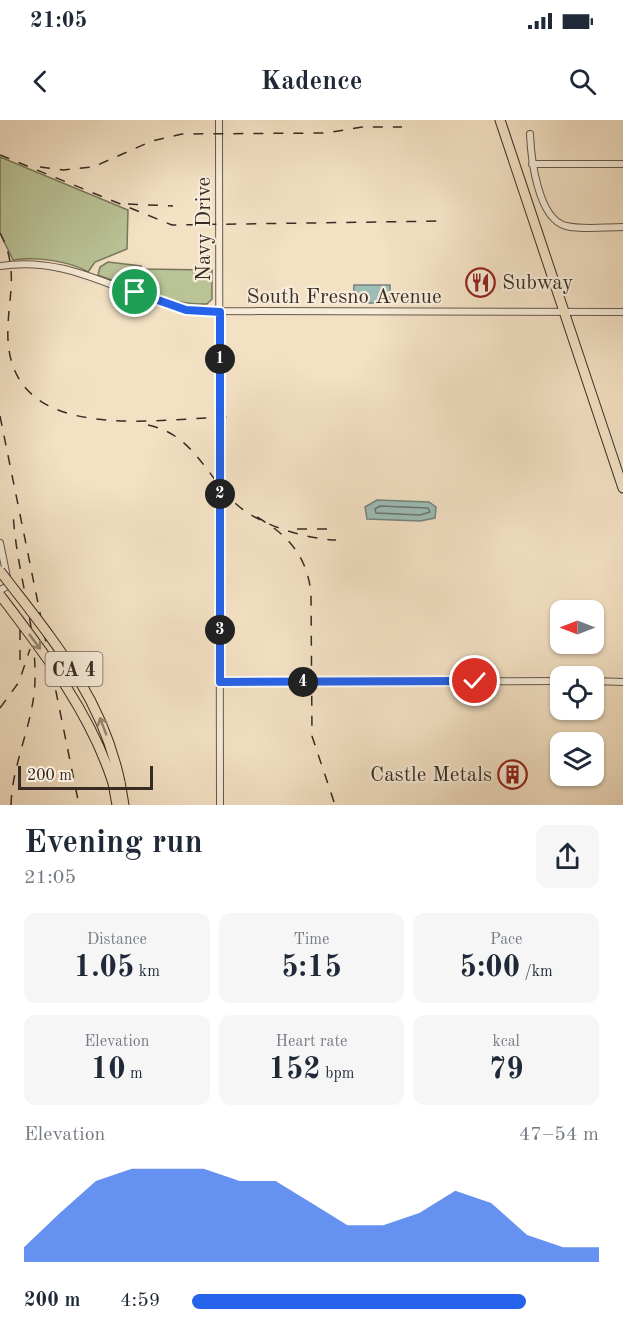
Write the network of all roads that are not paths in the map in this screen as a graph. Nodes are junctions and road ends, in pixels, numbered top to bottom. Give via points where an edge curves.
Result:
1 (219, 120) edge
2 (500, 120) edge
3 (530, 134) dead end
4 (532, 164) junction
5 (623, 164) edge
6 (623, 227) edge
7 (0, 266) edge
8 (220, 312) junction
9 (623, 312) edge
10 (564, 313) junction
11 (623, 488) edge
12 (0, 543) edge
13 (0, 571) edge
14 (0, 590) edge
15 (0, 595) edge
16 (550, 681) edge
17 (604, 681) edge
18 (220, 682) junction
19 (623, 682) edge
20 (116, 783) junction
21 (117, 805) edge
22 (124, 805) edge
23 (220, 805) edge

1 - 8 street, Navy Drive
2 - 10 highway
3 - 4 street
4 - 5 street
4 - 6 street via 548,212 558,223
7 - 8 street, South Fresno Avenue via 51,265 167,305
8 - 10 street, South Fresno Avenue
8 - 18 street, Navy Drive
9 - 10 street, South Fresno Avenue
10 - 11 highway
12 - 14 street via 8,584
20 -> 13 highway, CA 4, bridge via 107,734 86,688
15 -> 20 highway, CA 4, bridge via 72,696
16 - 18 street
17 - 19 street
18 - 23 street, Navy Drive
20 - 21 highway, CA 4
20 - 22 highway, CA 4

